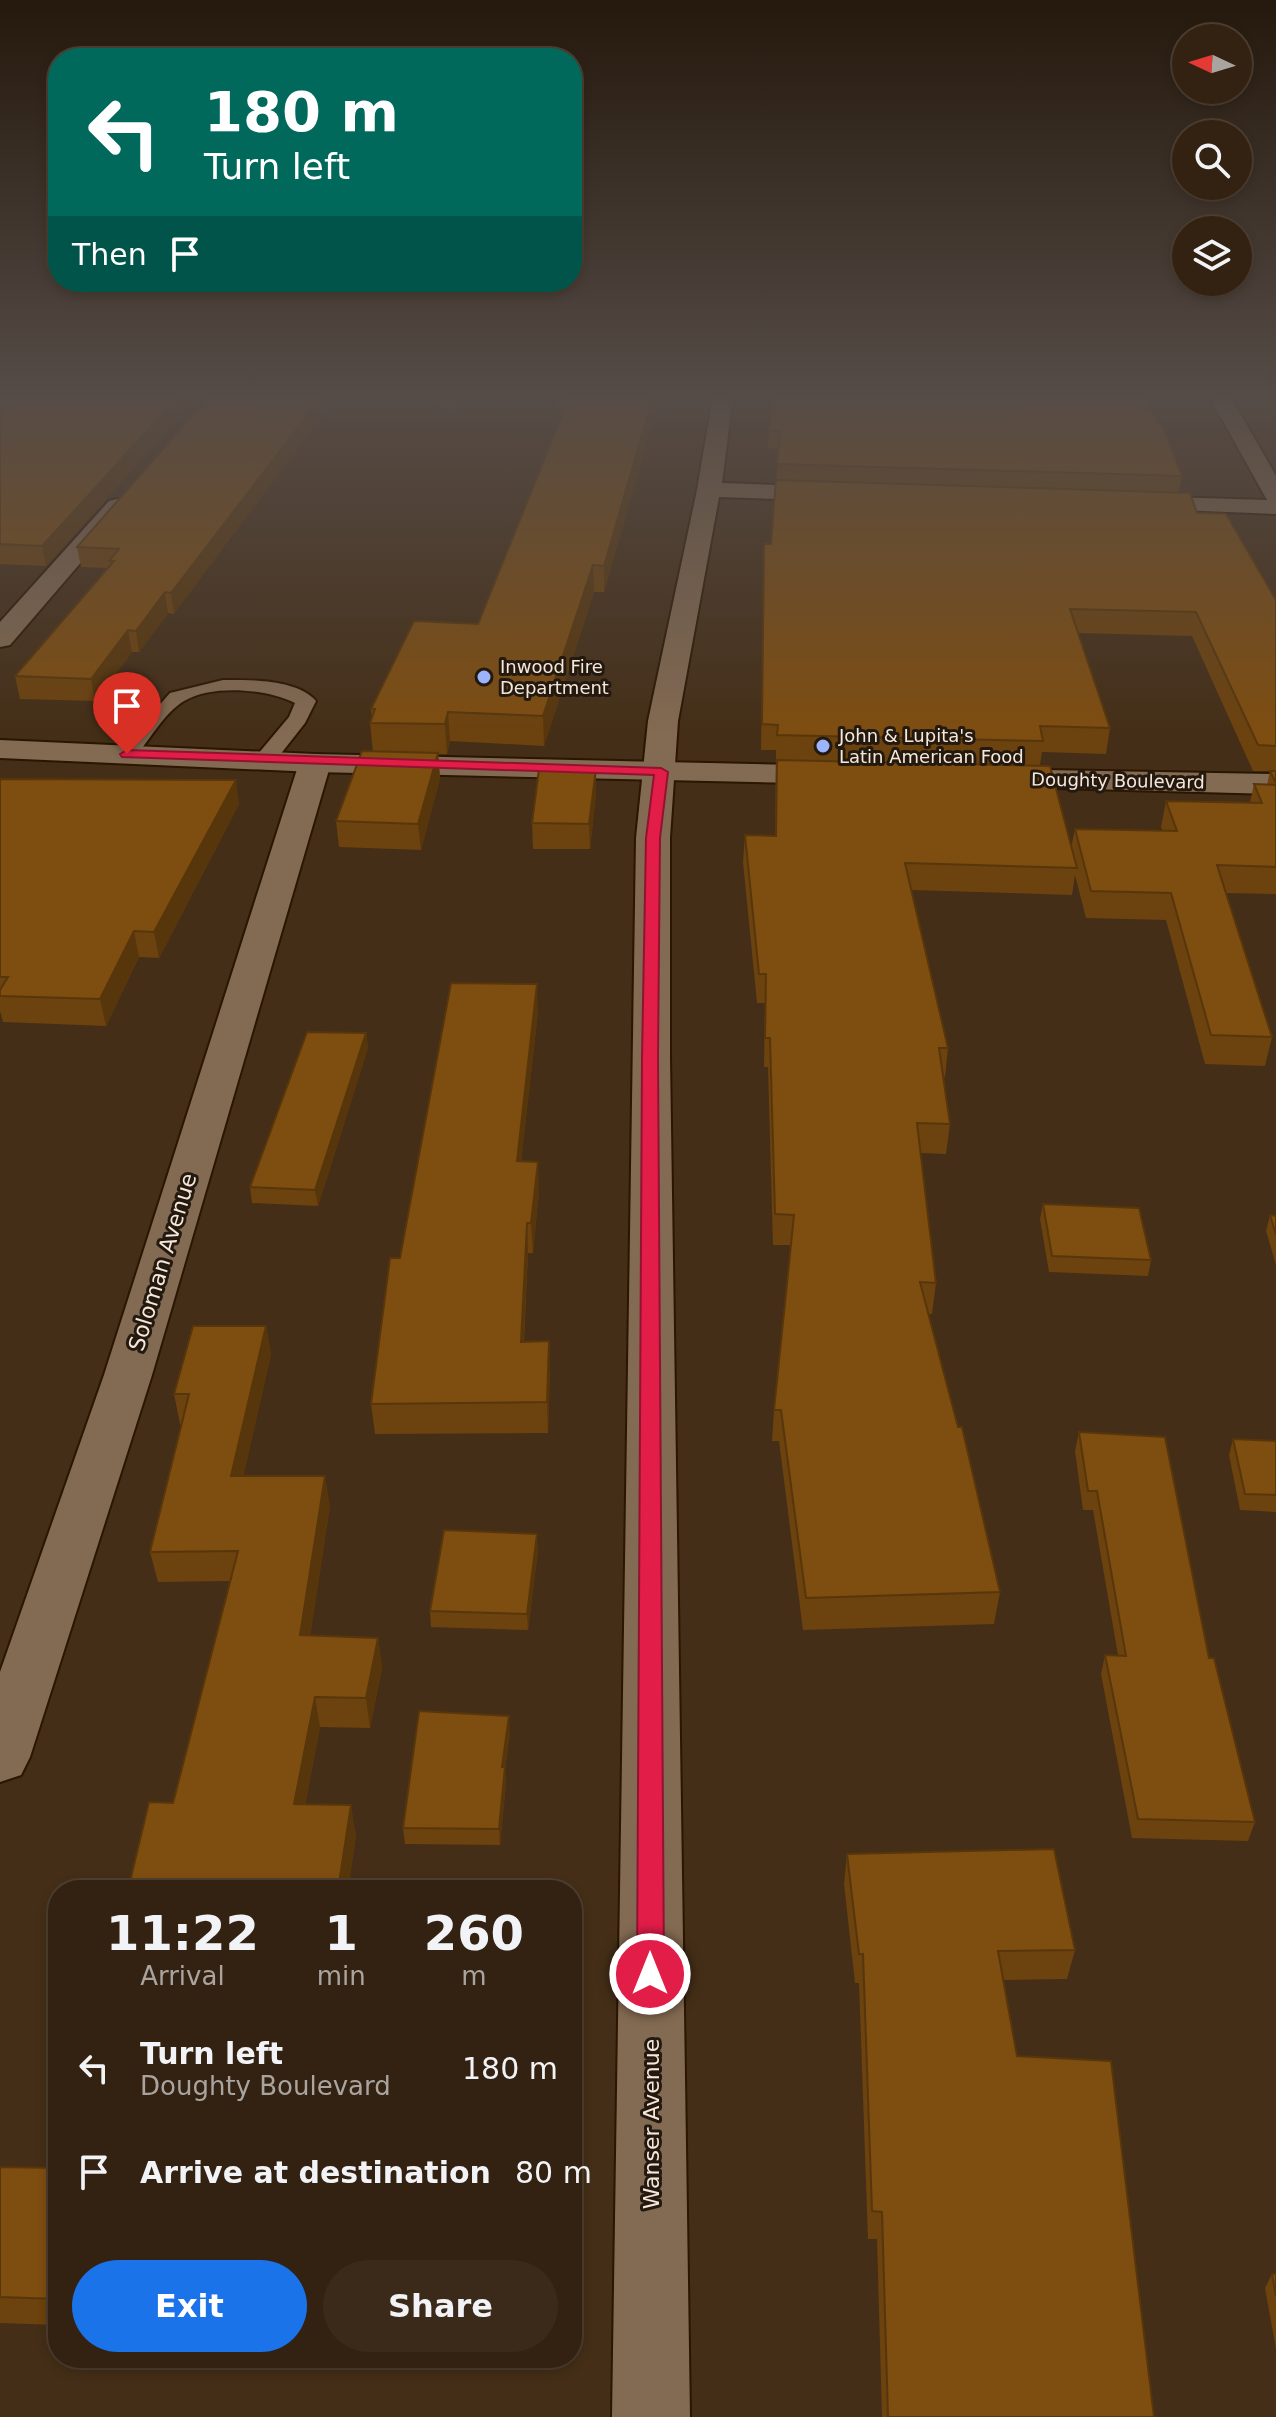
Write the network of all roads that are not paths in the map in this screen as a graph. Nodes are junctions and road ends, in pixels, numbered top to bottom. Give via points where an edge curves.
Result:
1 (115, 509) edge
2 (705, 509) edge
3 (0, 639) edge
4 (0, 749) edge
5 (127, 754) junction
6 (264, 760) junction
7 (315, 763) junction
8 (661, 772) junction
9 (866, 776) edge
10 (961, 778) edge
11 (1276, 784) edge
12 (0, 1757) edge
13 (651, 2417) edge

1 - 3 street
2 - 8 street, Wanser Avenue via 663,721
4 - 5 street
5 - 6 street
5 - 6 lane via 175,698 191,691 293,692 306,701
6 - 7 street
7 - 8 street
7 - 12 street, Soloman Avenue via 128,1375
8 - 9 street
8 - 13 street, Wanser Avenue via 653,838 650,1057
10 - 11 street, Doughty Boulevard

